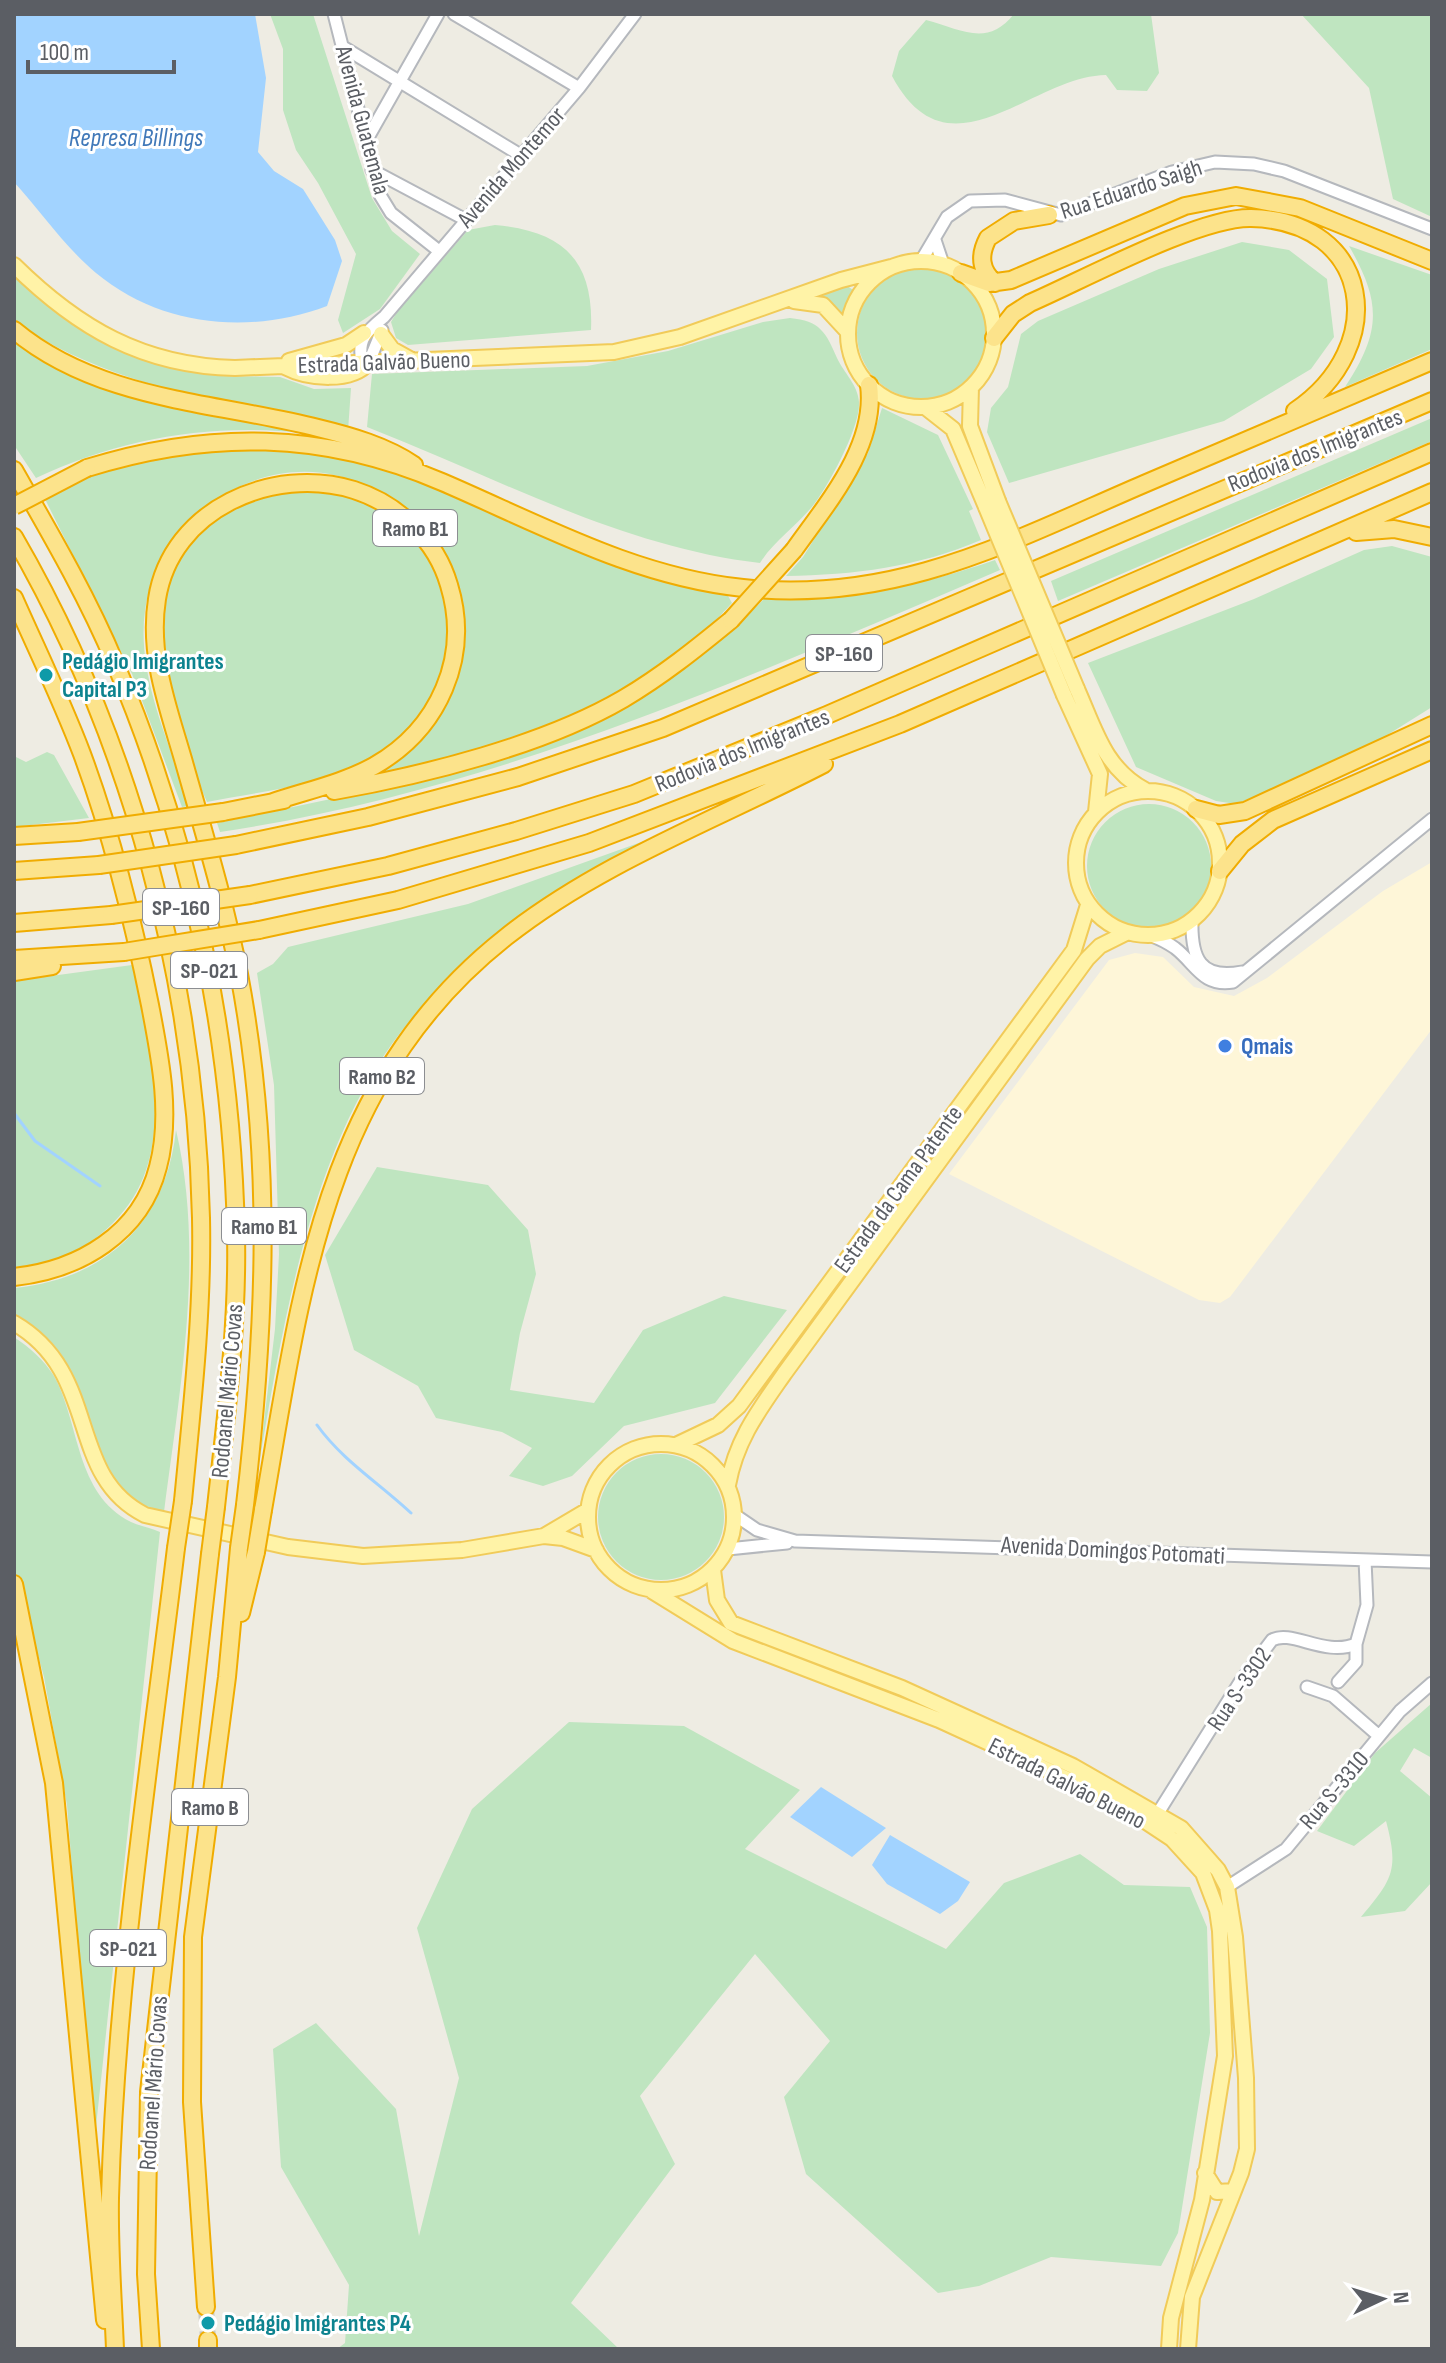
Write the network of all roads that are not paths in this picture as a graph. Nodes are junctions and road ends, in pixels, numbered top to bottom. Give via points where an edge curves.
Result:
1 (334, 14) edge
2 (438, 14) edge
3 (454, 14) edge
4 (631, 15) edge
5 (343, 47) junction
6 (398, 81) junction
7 (579, 88) junction
8 (366, 141) junction
9 (522, 156) junction
10 (372, 170) junction
11 (1049, 215) junction
12 (466, 220) junction
13 (1432, 229) edge
14 (935, 240) junction
15 (439, 251) junction
16 (921, 261) junction
17 (1432, 261) edge
18 (943, 264) junction
19 (14, 265) edge
20 (891, 267) junction
21 (961, 273) junction
22 (995, 283) junction
23 (777, 303) junction
24 (384, 317) junction
25 (14, 330) edge
26 (848, 332) junction
27 (364, 333) junction
28 (381, 334) junction
29 (994, 338) junction
30 (413, 361) junction
31 (1432, 361) edge
32 (366, 362) junction
33 (281, 365) junction
34 (869, 385) junction
35 (971, 387) junction
36 (1432, 401) edge
37 (925, 407) junction
38 (1264, 432) junction
39 (1432, 452) edge
40 (14, 470) edge
41 (437, 480) junction
42 (1432, 492) edge
43 (992, 504) junction
44 (14, 506) edge
45 (1335, 535) junction
46 (14, 537) edge
47 (1432, 537) edge
48 (14, 598) edge
49 (1071, 692) junction
50 (900, 724) junction
51 (1432, 725) edge
52 (1432, 750) edge
53 (1145, 790) junction
54 (273, 802) junction
55 (1196, 809) junction
56 (1096, 812) junction
57 (1432, 819) edge
58 (14, 836) edge
59 (14, 871) edge
60 (1220, 871) junction
61 (1088, 905) junction
62 (1192, 920) junction
63 (14, 923) edge
64 (1126, 933) junction
65 (1152, 936) junction
66 (118, 952) junction
67 (14, 959) edge
68 (1247, 971) junction
69 (14, 972) edge
70 (14, 1277) edge
71 (14, 1323) edge
72 (676, 1445) junction
73 (728, 1485) junction
74 (588, 1510) junction
75 (735, 1515) junction
76 (544, 1536) junction
77 (795, 1541) junction
78 (728, 1549) junction
79 (247, 1550) junction
80 (596, 1550) junction
81 (1365, 1560) junction
82 (1432, 1562) edge
83 (713, 1570) junction
84 (14, 1584) edge
85 (652, 1591) junction
86 (14, 1616) edge
87 (27, 1640) junction
88 (1356, 1644) junction
89 (227, 1677) joint
90 (1338, 1682) dead end
91 (1432, 1683) edge
92 (1307, 1687) dead end
93 (1379, 1736) junction
94 (1158, 1813) junction
95 (1227, 1887) junction
96 (1215, 2113) junction
97 (1247, 2118) junction
98 (1205, 2172) junction
99 (1234, 2191) junction
100 (206, 2307) tunnel mouth
101 (114, 2349) edge
102 (151, 2349) edge
103 (1169, 2349) edge
104 (1188, 2349) edge

1 - 5 street, Avenida Guatemala
2 - 6 street
3 - 7 street
4 - 7 street, Avenida Montemor
5 - 6 street
5 - 8 street, Avenida Guatemala
6 - 8 street
6 - 9 street
7 - 9 street, Avenida Montemor
8 - 10 street, Avenida Guatemala
9 - 12 street, Avenida Montemor
10 - 12 street
10 - 15 street, Avenida Guatemala via 391,213
11 - 13 street, Rua Eduardo Saigh via 1079,211 1187,167 1227,161 1284,171
11 - 14 street, Rua Eduardo Saigh via 1005,200 978,199 953,212
11 - 22 highway via 1014,221 988,238 982,262
12 - 15 street, Avenida Montemor
14 - 16 street, Rua Eduardo Saigh
14 - 18 street
15 - 24 street, Avenida Montemor
16 - 18 main road
16 - 20 main road
17 - 22 highway via 1300,208 1236,196 1185,206
18 - 21 main road
19 - 33 main road, Estrada Galvão Bueno via 68,314 133,349 212,367
20 - 23 main road, Estrada Galvão Bueno
20 - 26 main road via 863,290
21 - 22 highway
21 - 29 main road via 986,301
23 - 26 main road, Estrada Galvão Bueno via 823,305
23 - 30 main road, Estrada Galvão Bueno via 680,337 614,352
24 - 27 street, Avenida Montemor
24 - 28 street, Avenida Montemor
25 - 41 highway via 58,359 108,382 343,434 410,461
26 - 34 main road via 854,363
27 - 32 street via 360,345
27 - 33 main road via 346,345
28 - 30 main road via 392,349
28 - 32 street, Avenida Montemor
29 - 35 main road via 988,364
29 - 38 highway via 1030,303 1200,228 1250,218 1281,221 1330,246 1345,267 1357,325 1335,377 1315,398
30 - 32 main road, Estrada Galvão Bueno
31 - 38 highway
32 - 33 main road, Estrada Galvão Bueno via 361,371 346,375 302,374
34 - 37 main road via 894,402
34 - 54 highway, bridge via 871,418 861,445 794,550 731,620 624,698 572,723 427,771
35 - 37 main road via 949,402
35 - 43 main road via 970,426
36 - 59 highway, Rodovia dos Imigrantes / SP-160, bridge via 663,728 518,777 236,845
37 - 43 main road via 953,429
38 - 41 highway via 973,558 927,573 843,587 743,588 684,578 627,562
39 - 63 highway, Rodovia dos Imigrantes / SP-160, bridge via 634,794 388,866 250,895
40 - 102 highway, Rodoanel Mário Covas / SP-021, bridge via 89,605 163,793 209,967 227,1092 236,1235 232,1359 149,2092 146,2258
41 - 44 highway, bridge via 323,447 249,439 178,445 87,468
42 - 45 highway
43 - 49 main road, bridge
45 - 47 highway via 1394,529
45 - 50 highway
46 - 101 highway, Rodoanel Mário Covas / SP-021, bridge via 83,676 120,771 180,1004 197,1133 201,1219 195,1367 114,2102
48 - 70 highway via 81,751 123,881 153,1023 165,1130 151,1189 117,1233 66,1268
49 - 53 main road via 1112,765
49 - 56 main road via 1100,774
50 - 66 highway, bridge via 576,848 412,896 259,930
50 - 79 highway, Ramo B2, bridge via 666,841 554,904 507,936 425,1014 369,1100 321,1218 263,1510
51 - 55 highway via 1245,811 1219,815
52 - 60 highway via 1273,820 1242,844
53 - 55 main road via 1173,795
53 - 56 main road via 1118,796
54 - 58 highway, bridge via 78,832
54 - 79 highway, Ramo B1, bridge via 351,776 402,747 437,706 454,659 454,602 437,556 407,520 352,489 291,482 231,500 187,536 165,572 156,601 156,659 238,967 257,1097 264,1315 245,1505
55 - 60 main road via 1214,837
56 - 61 main road via 1081,833 1075,857 1077,882
57 - 68 street
60 - 62 main road via 1210,898
61 - 64 main road
61 - 72 main road, Estrada da Cama Patente via 1074,950 739,1406 718,1425
62 - 65 main road
62 - 68 street via 1200,962 1220,974
64 - 65 main road
64 - 73 main road, Estrada da Cama Patente via 1087,959 784,1374 744,1432
65 - 68 street via 1176,949 1209,980 1233,982
66 - 67 highway
66 - 69 highway
71 - 76 main road via 42,1343 63,1369 105,1480 124,1503 145,1515 296,1548 363,1556 462,1550
72 - 73 main road via 706,1459
72 - 74 main road via 646,1445 618,1458 597,1481
73 - 75 main road
74 - 76 main road
74 - 80 main road
75 - 77 street, Avenida Domingos Potomati via 757,1530
75 - 78 main road
76 - 80 main road
77 - 78 street, Avenida Domingos Potomati
77 - 81 street, Avenida Domingos Potomati
78 - 83 main road
79 - 89 highway, Ramo B2
80 - 85 main road via 624,1581
81 - 82 street, Avenida Domingos Potomati
81 - 88 street via 1367,1605
83 - 85 main road via 685,1587
83 - 94 main road, Estrada Galvão Bueno via 717,1600 731,1623 1011,1735
84 - 87 highway
85 - 96 main road, Estrada Galvão Bueno via 733,1641 953,1726 1113,1800 1172,1839 1203,1873 1217,1910 1227,2031
86 - 87 highway
87 - 101 highway via 54,1783 100,2291
88 - 90 street via 1354,1668
88 - 94 street, Rua S-3302 via 1325,1647 1287,1636 1272,1640
89 - 100 highway, Ramo B via 193,1937 192,2102
91 - 93 street, Rua S-3310
92 - 93 street via 1333,1696
93 - 95 street, Rua S-3310 via 1286,1849
94 - 95 main road, Estrada Galvão Bueno via 1195,1841
95 - 97 main road, Estrada Galvão Bueno
96 - 97 main road via 1233,2103
96 - 98 main road, Estrada Galvão Bueno
97 - 99 main road, Estrada Galvão Bueno via 1247,2149
98 - 99 main road via 1217,2192
98 - 103 main road, Estrada Galvão Bueno via 1173,2306
99 - 104 main road, Estrada Galvão Bueno via 1192,2297

